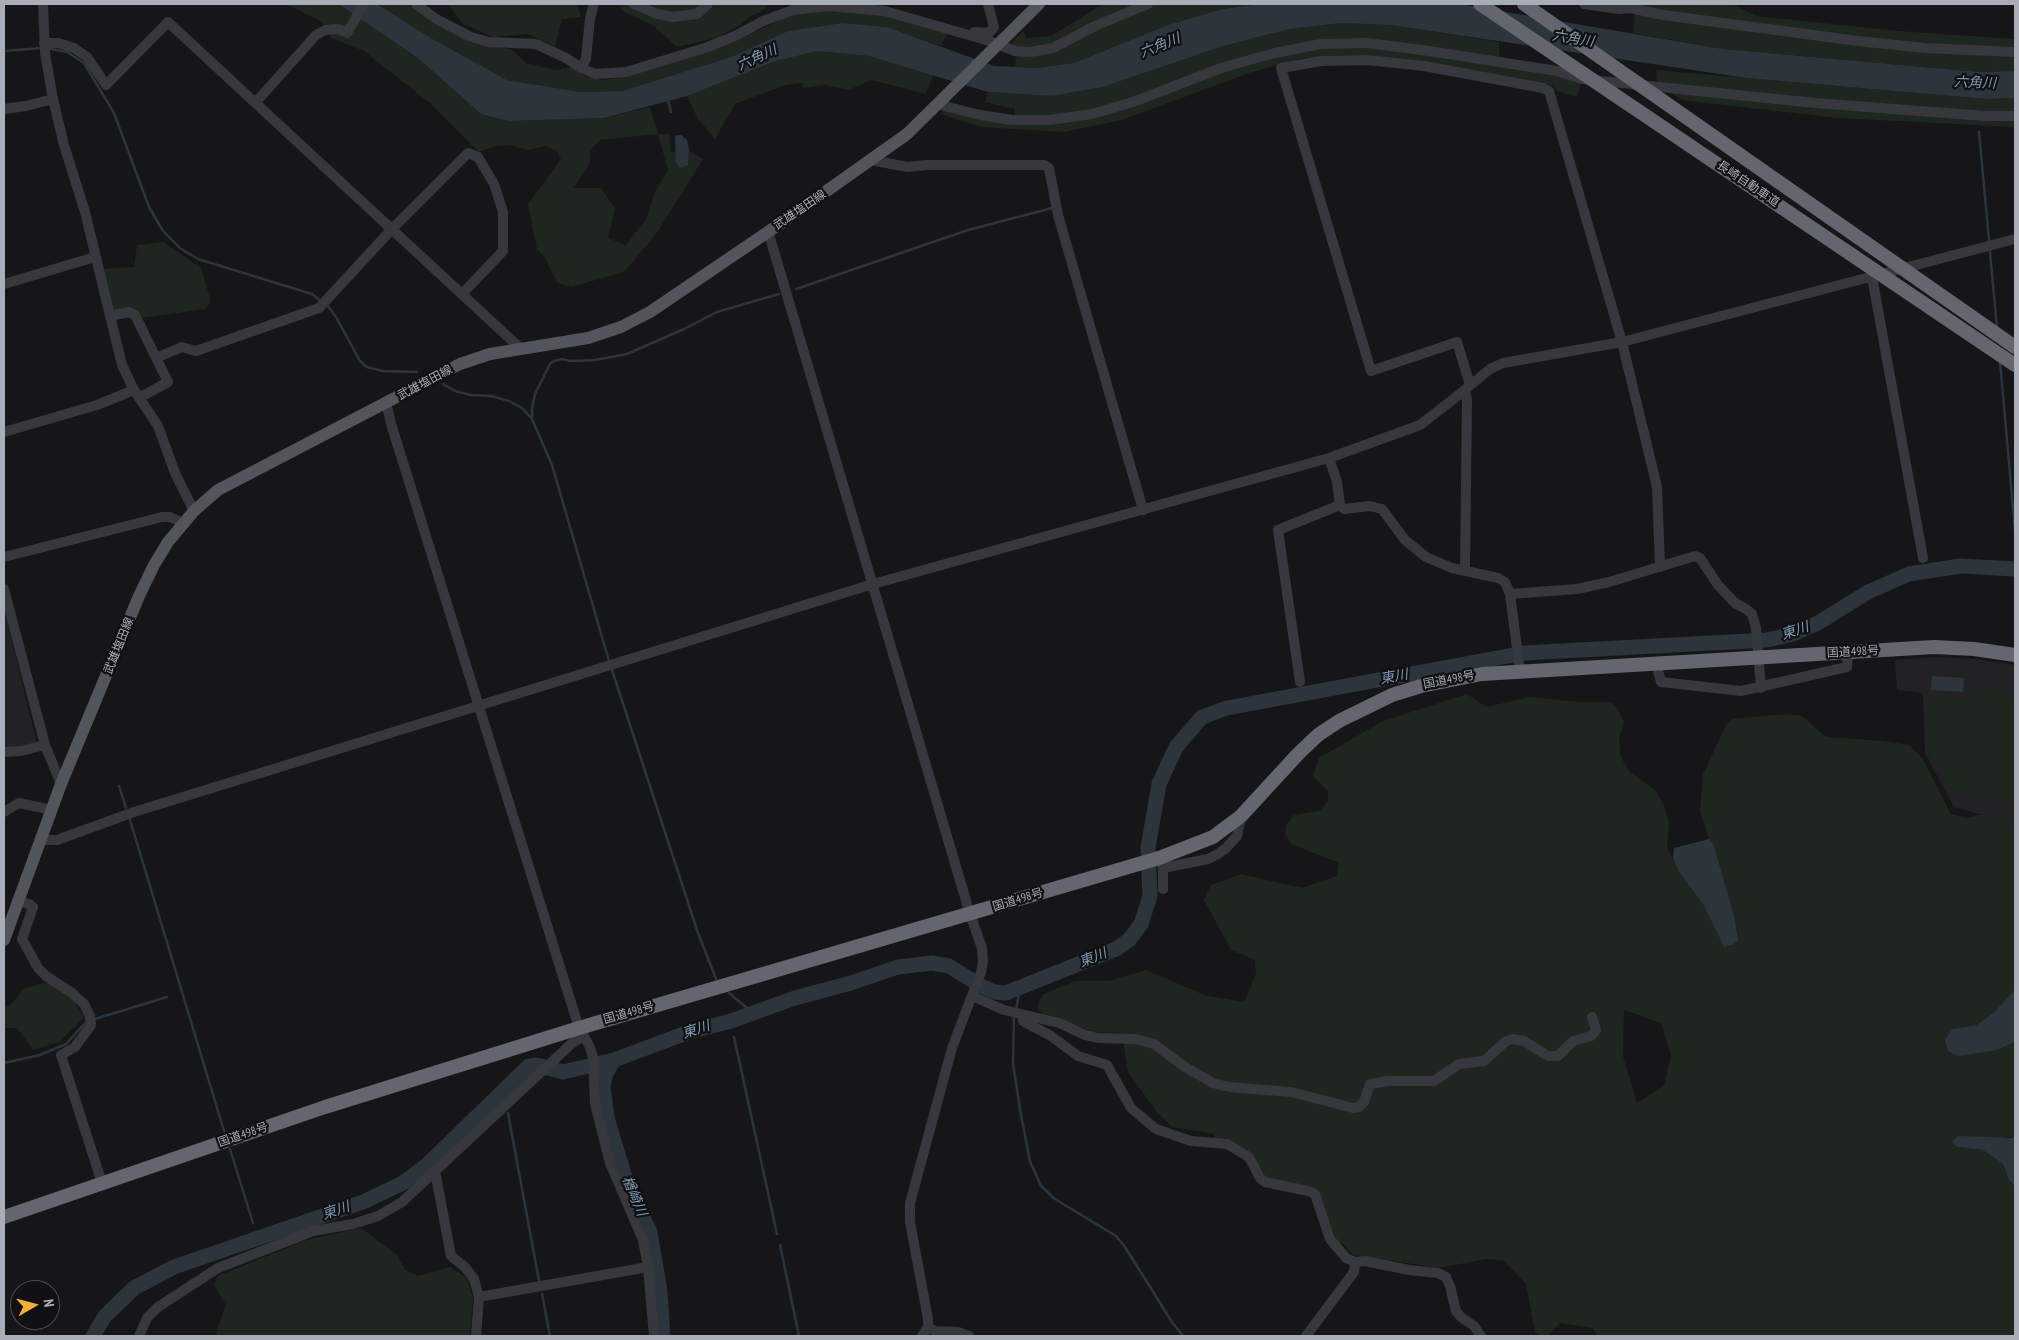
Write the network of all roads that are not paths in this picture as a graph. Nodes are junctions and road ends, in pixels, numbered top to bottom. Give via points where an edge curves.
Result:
1 (43, 4) edge
2 (364, 4) edge
3 (416, 4) edge
4 (594, 4) edge
5 (634, 4) edge
6 (708, 4) edge
7 (988, 4) edge
8 (1038, 4) edge
9 (1148, 4) edge
10 (1480, 4) edge
11 (1524, 4) edge
12 (1584, 4) edge
13 (962, 33) junction
14 (993, 46) junction
15 (44, 48) junction
16 (2015, 52) edge
17 (581, 68) junction
18 (53, 99) junction
19 (256, 102) junction
20 (938, 103) junction
21 (4, 109) edge
22 (2015, 116) edge
23 (871, 160) junction
24 (392, 229) junction
25 (768, 232) junction
26 (2015, 239) edge
27 (94, 257) junction
28 (1872, 277) junction
29 (4, 284) edge
30 (462, 294) junction
31 (110, 316) junction
32 (1622, 342) junction
33 (2015, 347) edge
34 (520, 348) junction
35 (158, 357) junction
36 (2015, 365) edge
37 (1468, 387) junction
38 (137, 394) junction
39 (386, 403) junction
40 (4, 432) edge
41 (1329, 458) junction
42 (1340, 505) junction
43 (194, 510) junction
44 (1143, 510) junction
45 (183, 523) junction
46 (4, 557) edge
47 (1923, 558) dead end
48 (1660, 567) junction
49 (1465, 571) junction
50 (873, 584) junction
51 (4, 589) edge
52 (1510, 594) junction
53 (1848, 652) junction
54 (1757, 653) junction
55 (2015, 655) edge
56 (1656, 663) junction
57 (1519, 668) junction
58 (1300, 682) dead end
59 (1762, 688) junction
60 (479, 706) junction
61 (45, 745) junction
62 (4, 752) edge
63 (62, 784) junction
64 (52, 810) junction
65 (4, 812) edge
66 (1241, 816) junction
67 (40, 840) junction
68 (1161, 863) junction
69 (1163, 889) dead end
70 (19, 901) junction
71 (970, 914) junction
72 (4, 940) edge
73 (972, 994) junction
74 (1023, 1016) junction
75 (1592, 1017) dead end
76 (581, 1032) junction
77 (435, 1171) junction
78 (102, 1183) junction
79 (4, 1216) edge
80 (1355, 1262) junction
81 (648, 1267) junction
82 (479, 1297) junction
83 (925, 1332) edge
84 (139, 1336) edge
85 (476, 1336) edge
86 (654, 1336) edge
87 (969, 1336) edge
88 (1306, 1336) edge
89 (1481, 1336) edge

1 - 15 street
2 - 19 street via 347,33 338,29 316,35
3 - 17 street via 436,19 471,37 489,42 536,44
4 - 17 street via 586,59
5 - 6 street via 673,17 697,14
7 - 13 street via 994,27 989,33
8 - 14 main road, 武雄塩田線
9 - 14 street via 1053,48 1030,52
10 - 36 highway, 長崎自動車道, bridge
11 - 33 highway, 長崎自動車道, bridge
12 - 16 street via 1858,41
13 - 14 street via 986,40
13 - 17 street via 884,11 828,6 793,10 705,48 626,72 595,74
14 - 20 main road, 武雄塩田線
15 - 18 street
15 - 19 street via 58,43 74,48 88,57 106,85 168,22
18 - 21 street
18 - 27 street via 85,212
19 - 24 street
20 - 22 street via 1012,120 1075,117 1133,102 1224,67 1275,53 1321,44 1367,43 1557,71 1582,79 1815,103
20 - 23 main road, 武雄塩田線 via 907,134
23 - 25 main road, 武雄塩田線
23 - 44 street via 907,166 1044,164 1049,168 1058,215
24 - 30 street
24 - 30 street via 468,153 478,157 494,184 503,212 503,251
24 - 35 street via 319,308 196,351 182,347
25 - 34 main road, 武雄塩田線 via 650,312 621,327 588,338
25 - 50 street
26 - 28 street
27 - 29 street
27 - 31 street
28 - 32 street
28 - 47 street
30 - 34 street
31 - 35 street via 129,312 135,315
31 - 38 street via 122,364
32 - 37 street via 1504,363 1490,369
32 - 37 street via 1549,91 1424,66 1367,60 1322,61 1282,68 1371,371 1457,342
32 - 48 street via 1657,487
34 - 39 main road, 武雄塩田線 via 460,364
35 - 38 street via 168,382
37 - 41 street via 1420,425
37 - 49 street
38 - 40 street
38 - 43 street via 158,426 175,473
39 - 43 main road, 武雄塩田線 via 218,490
39 - 60 street
41 - 42 street
41 - 44 street
42 - 49 street via 1344,509 1370,506 1382,509 1405,540 1426,557
42 - 58 street via 1278,530
43 - 45 main road, 武雄塩田線
44 - 50 street
45 - 46 street via 162,517
45 - 63 main road, 武雄塩田線 via 154,565 139,596
48 - 52 street via 1577,589
48 - 54 street via 1688,557 1700,558 1718,584 1752,614
49 - 52 street via 1498,578 1505,582
50 - 60 street
50 - 71 street
51 - 61 street
52 - 57 street
53 - 54 highway, 国道498号
53 - 55 highway, 国道498号 via 1934,647
53 - 59 street via 1847,667
54 - 56 highway, 国道498号
54 - 59 street
56 - 57 highway, 国道498号
56 - 59 street via 1661,682 1741,691
57 - 66 highway, 国道498号 via 1421,686 1364,707 1318,736
60 - 67 street via 134,812 57,840
60 - 76 street
61 - 62 street
61 - 63 street
63 - 64 main road, 武雄塩田線
64 - 65 street via 18,803
64 - 67 main road, 武雄塩田線
66 - 68 highway, 国道498号 via 1213,836
66 - 68 street via 1237,836 1218,854 1208,859
67 - 70 main road, 武雄塩田線
68 - 69 street
68 - 71 highway, 国道498号 via 1137,865
70 - 72 main road, 武雄塩田線
70 - 78 street via 33,907 22,939 38,968 84,1004 90,1016 91,1025 75,1048 62,1055
71 - 73 street via 982,948 983,962
71 - 76 highway, 国道498号
73 - 74 street
73 - 83 street via 952,1048 910,1203
74 - 75 street via 1059,1023 1098,1038 1136,1039 1154,1044 1202,1077 1229,1087 1290,1092 1353,1108 1364,1102 1370,1084 1434,1081 1459,1064 1484,1061 1512,1039 1524,1041 1548,1056 1558,1056 1573,1041 1594,1033
74 - 80 street via 1023,1022 1051,1036 1078,1056 1107,1065 1130,1108 1156,1129 1191,1141 1226,1144 1249,1157 1265,1182 1315,1194 1330,1239 1346,1258
76 - 77 street
76 - 78 highway, 国道498号 via 325,1106
76 - 81 street via 593,1057 595,1104 610,1163 643,1240
77 - 82 street via 451,1256 474,1279
77 - 84 street via 402,1202 378,1216 313,1231 218,1268 158,1307 147,1318
78 - 79 highway, 国道498号
80 - 88 street via 1354,1272
80 - 89 street via 1438,1273 1446,1277 1456,1311
81 - 82 street
81 - 86 street
82 - 85 street
83 - 87 street via 958,1332

